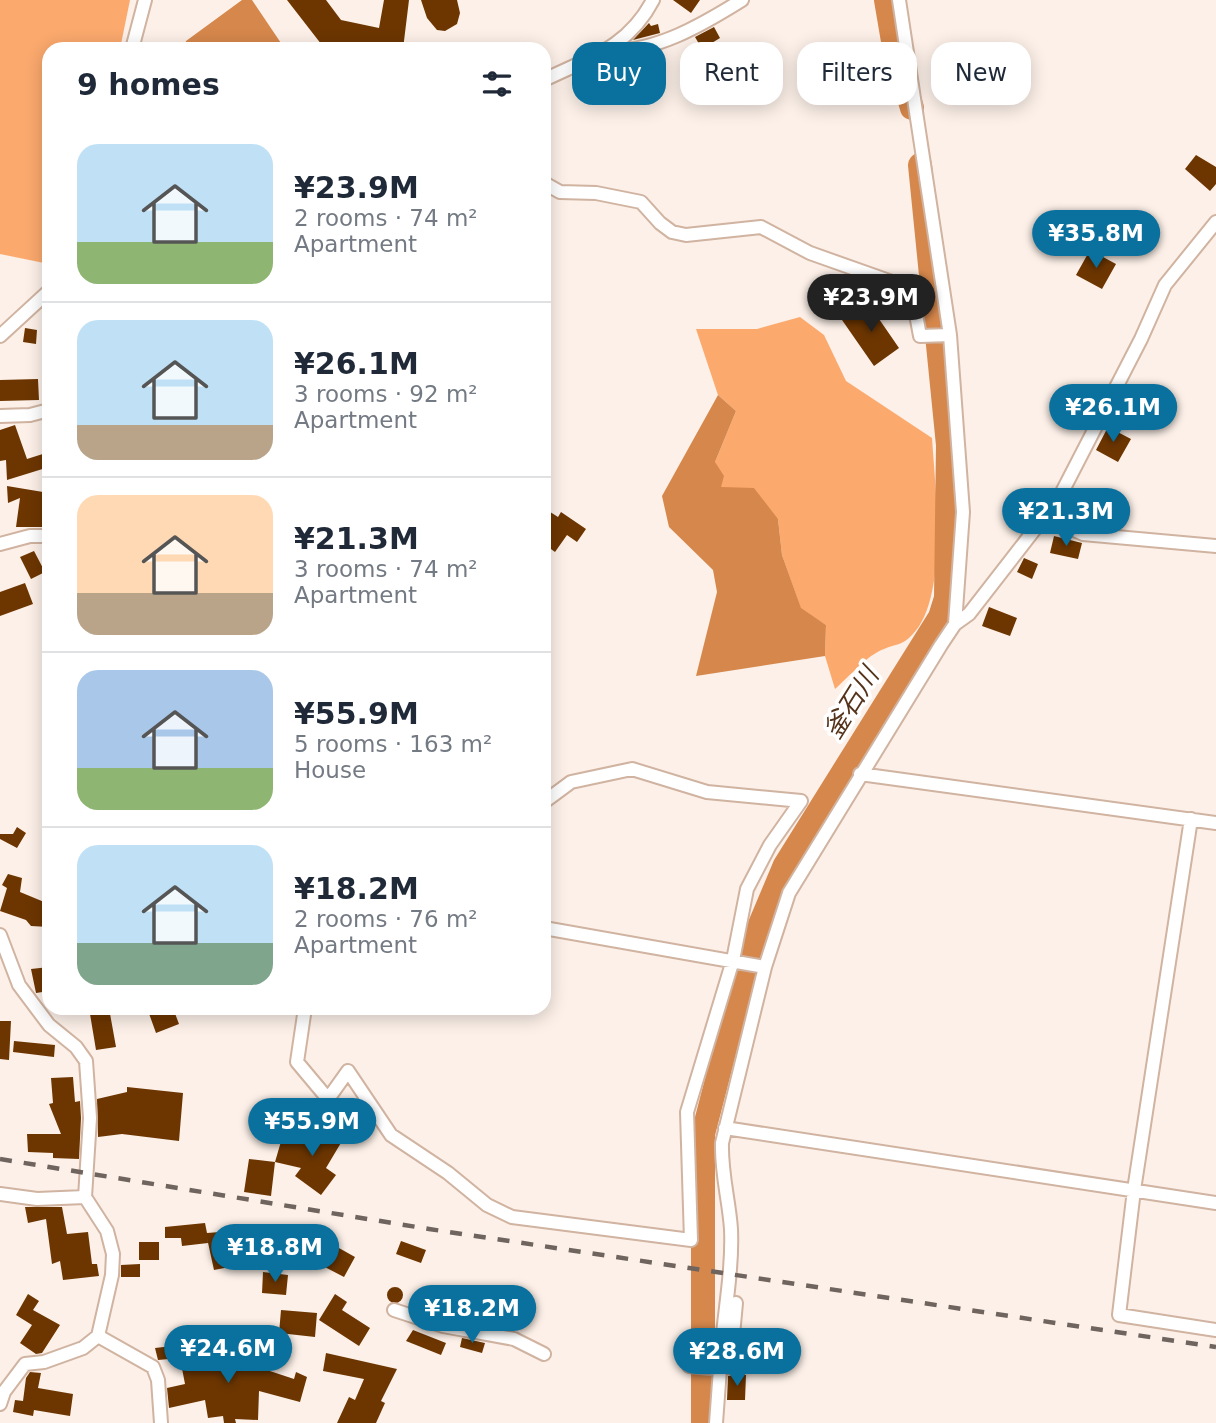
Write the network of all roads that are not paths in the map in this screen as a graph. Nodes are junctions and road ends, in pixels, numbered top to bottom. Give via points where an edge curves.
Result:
1 (145, 0) edge
2 (653, 0) edge
3 (742, 0) edge
4 (899, 0) edge
5 (134, 42) edge
6 (618, 42) edge
7 (658, 42) edge
8 (572, 67) edge
9 (551, 77) edge
10 (551, 187) edge
11 (1216, 222) edge
12 (42, 297) edge
13 (950, 335) junction
14 (0, 336) edge
15 (42, 412) edge
16 (0, 416) edge
17 (1045, 517) junction
18 (42, 536) edge
19 (0, 544) edge
20 (1216, 546) edge
21 (955, 624) junction
22 (860, 774) junction
23 (551, 797) edge
24 (1191, 819) junction
25 (1216, 823) edge
26 (551, 930) edge
27 (0, 936) edge
28 (735, 961) junction
29 (761, 966) junction
30 (304, 1015) edge
31 (725, 1128) junction
32 (1134, 1191) junction
33 (0, 1194) edge
34 (85, 1197) junction
35 (1216, 1203) edge
36 (736, 1303) dead end
37 (394, 1310) dead end
38 (1216, 1330) edge
39 (98, 1336) junction
40 (544, 1354) dead end
41 (691, 1366) dead end
42 (717, 1368) junction
43 (0, 1404) edge
44 (160, 1423) edge
45 (716, 1423) edge

1 - 5 street
2 - 6 street
3 - 7 street
4 - 13 street
8 - 9 street
10 - 13 street via 560,192 641,202 672,232 686,235 761,227 810,253 906,287 913,298 920,336
11 - 17 street via 1165,285 1076,469
12 - 14 street
13 - 21 street via 963,512
15 - 16 street
17 - 20 street via 1083,534
17 - 21 street via 969,614
18 - 19 street
21 - 22 street
22 - 24 street
22 - 29 street via 789,893
23 - 28 street via 571,782 632,769 707,792 802,801 770,845 747,889
24 - 25 street
24 - 32 street
26 - 28 street
27 - 34 street via 19,985 49,1025 86,1061 90,1118
28 - 29 street
28 - 30 street via 687,1112 691,1240 512,1217 487,1205 391,1135 348,1071 328,1099 297,1062
29 - 31 street
31 - 32 street
31 - 42 street via 721,1171 731,1247
32 - 35 street
32 - 38 street via 1119,1315
33 - 34 street via 37,1199
34 - 39 street via 107,1231 113,1254
36 - 42 street via 730,1367
37 - 40 street via 443,1326 514,1339
39 - 43 street via 83,1348 25,1364
39 - 44 street via 153,1367
41 - 42 street
42 - 45 street

